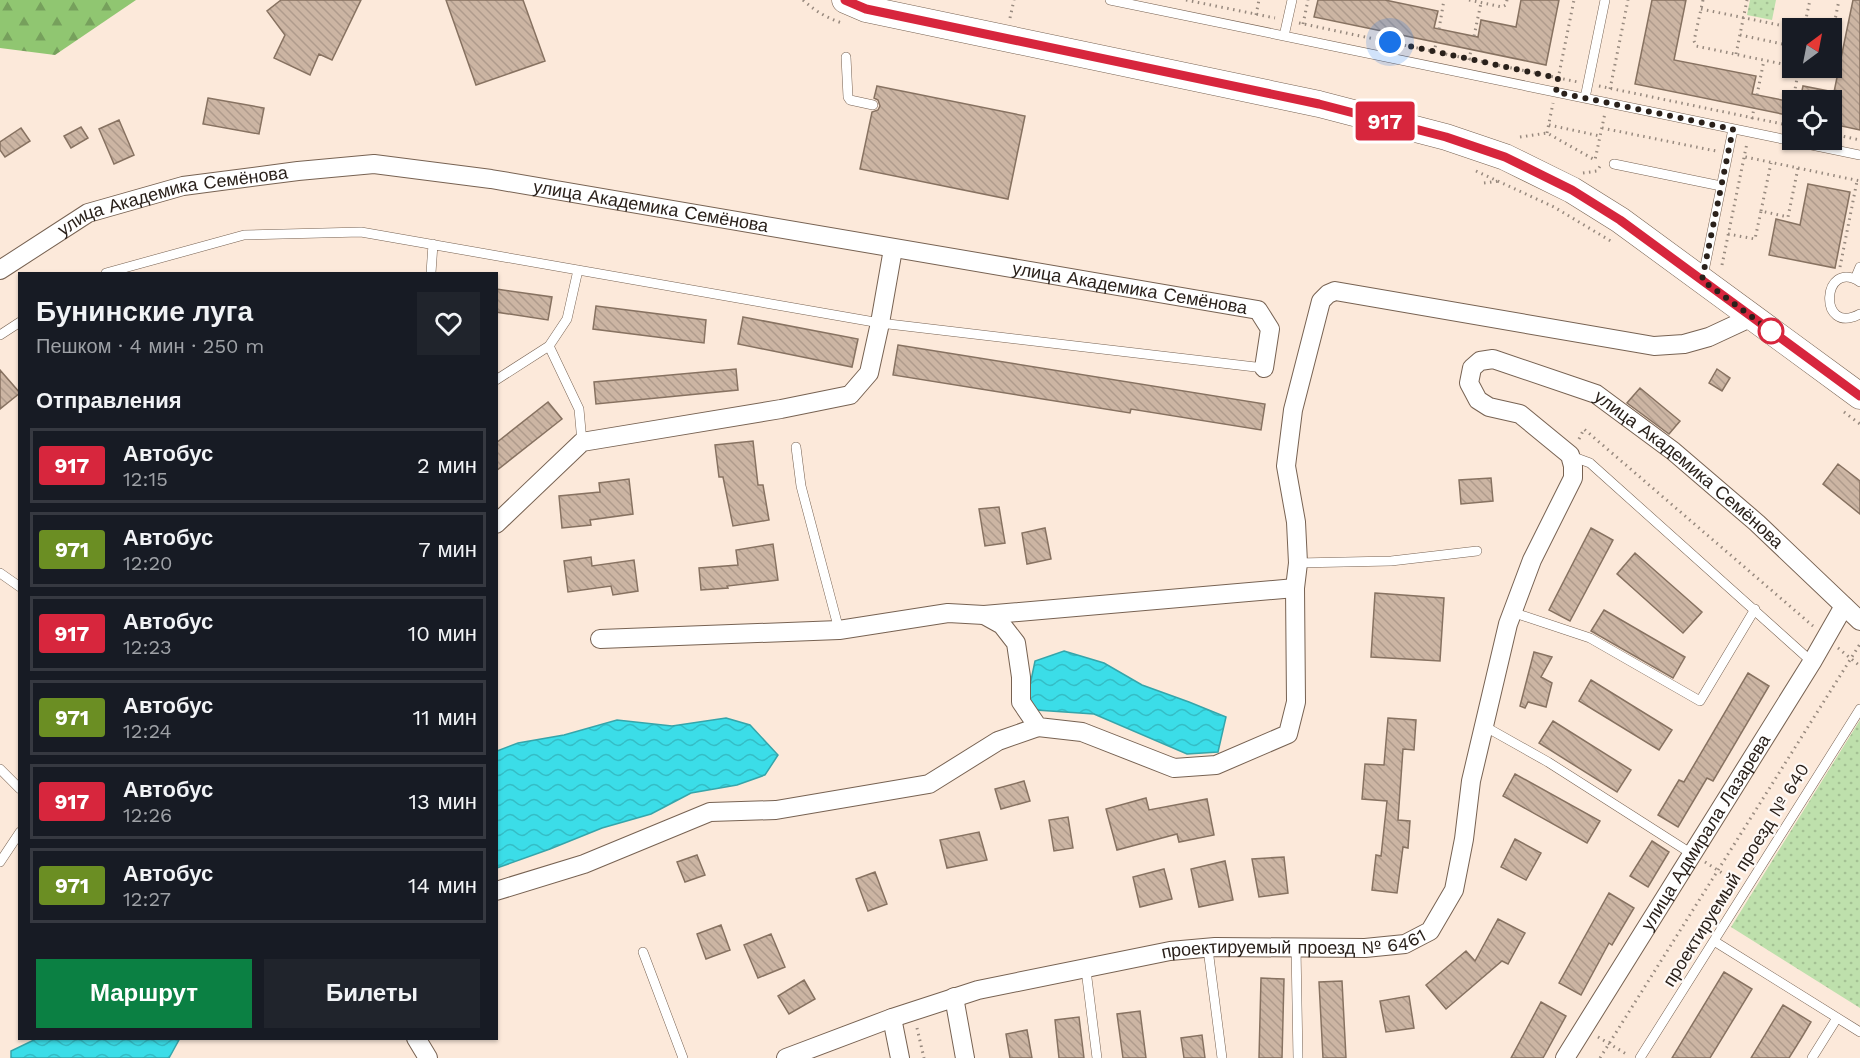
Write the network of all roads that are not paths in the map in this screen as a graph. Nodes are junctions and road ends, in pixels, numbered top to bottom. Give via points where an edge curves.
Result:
1 (1110, 0) edge
2 (1292, 0) edge
3 (1605, 0) edge
4 (844, 12) edge
5 (1284, 36) junction
6 (846, 57) dead end
7 (1585, 98) junction
8 (873, 105) dead end
9 (1733, 129) junction
10 (1860, 155) edge
11 (1614, 164) dead end
12 (1721, 186) junction
13 (433, 244) junction
14 (893, 249) junction
15 (1860, 267) edge
16 (0, 270) edge
17 (578, 270) junction
18 (113, 272) edge
19 (431, 272) edge
20 (1712, 272) junction
21 (1858, 281) edge
22 (1860, 314) edge
23 (1752, 317) junction
24 (18, 323) edge
25 (880, 323) junction
26 (0, 335) edge
27 (549, 346) junction
28 (1264, 368) joint
29 (498, 379) edge
30 (1851, 403) edge
31 (582, 442) junction
32 (796, 447) dead end
33 (1572, 461) junction
34 (498, 522) edge
35 (1477, 551) dead end
36 (1298, 563) junction
37 (0, 573) edge
38 (18, 586) edge
39 (1295, 588) junction
40 (1844, 606) junction
41 (1755, 609) junction
42 (1512, 612) junction
43 (984, 615) junction
44 (1860, 621) edge
45 (839, 630) junction
46 (600, 639) dead end
47 (1812, 662) junction
48 (1860, 709) edge
49 (1484, 726) junction
50 (1038, 727) junction
51 (0, 770) edge
52 (18, 787) edge
53 (18, 835) edge
54 (1692, 854) junction
55 (0, 862) edge
56 (498, 890) edge
57 (1714, 941) junction
58 (1296, 948) junction
59 (1208, 949) junction
60 (643, 952) dead end
61 (1086, 970) junction
62 (954, 997) junction
63 (892, 1018) junction
64 (1837, 1018) junction
65 (1860, 1032) edge
66 (417, 1040) edge
67 (428, 1058) edge
68 (683, 1058) edge
69 (786, 1058) edge
70 (900, 1058) edge
71 (965, 1058) edge
72 (1097, 1058) edge
73 (1222, 1058) edge
74 (1298, 1058) edge
75 (1564, 1058) edge
76 (1640, 1058) edge
77 (1812, 1058) edge

1 - 5 lane
2 - 5 lane
3 - 7 lane
4 - 20 main road via 866,9 1319,104 1472,145 1572,190
5 - 7 lane
6 - 8 lane via 848,97
7 - 9 lane
9 - 10 lane
9 - 12 lane
11 - 12 lane
12 - 20 lane
13 - 17 lane
13 - 18 lane via 361,232 244,235
13 - 19 lane
14 - 16 street, улица Академика Семёнова via 491,178 374,164 173,189 88,213
14 - 25 street
14 - 28 street, улица Академика Семёнова via 1258,310 1270,330
15 - 21 lane
17 - 25 lane
17 - 27 lane via 567,320
20 - 23 main road
21 - 22 lane via 1837,281 1828,296 1829,305 1842,317
23 - 30 main road
23 - 36 street via 1701,340 1654,346 1335,291 1328,294 1321,301 1293,410 1286,466 1296,522
24 - 26 lane
25 - 28 lane
25 - 31 street via 869,373 850,395
27 - 29 lane
27 - 31 lane via 579,409
31 - 34 street
32 - 45 lane via 801,486
33 - 40 street, улица Академика Семёнова via 1520,414 1489,407 1478,400 1469,383 1472,368 1480,361 1493,359 1596,394 1673,450
33 - 41 lane via 1590,463
33 - 42 street, проектируемый проезд № 6461 via 1573,478 1532,560
35 - 36 lane via 1391,561
36 - 39 street
37 - 38 lane
39 - 43 street
39 - 50 street via 1296,702 1288,734 1216,765 1174,768 1082,732
40 - 44 street, улица Академика Семёнова
40 - 47 street, улица Адмирала Лазарева
41 - 42 lane via 1700,701 1590,638
41 - 47 lane
42 - 49 street, проектируемый проезд № 6461
43 - 45 street via 948,613
43 - 50 street via 1002,625 1016,643 1021,702
45 - 46 street
47 - 54 street, улица Адмирала Лазарева
48 - 57 lane, проектируемый проезд № 640
49 - 54 lane
49 - 58 street, проектируемый проезд № 6461 via 1454,890 1430,931 1405,944
50 - 56 street via 998,741 929,784 776,810 711,812 584,864
51 - 52 lane
53 - 55 lane
54 - 75 street, улица Адмирала Лазарева
57 - 64 lane
57 - 76 lane, проектируемый проезд № 640
58 - 59 street, проектируемый проезд № 6461
58 - 74 lane
59 - 61 street, проектируемый проезд № 6461 via 1170,951
59 - 73 lane
60 - 68 lane
61 - 62 street, проектируемый проезд № 6461
61 - 72 lane
62 - 63 street, проектируемый проезд № 6461
62 - 71 street
63 - 69 street, проектируемый проезд № 6461
63 - 70 street
64 - 65 lane
64 - 77 lane
66 - 67 street

